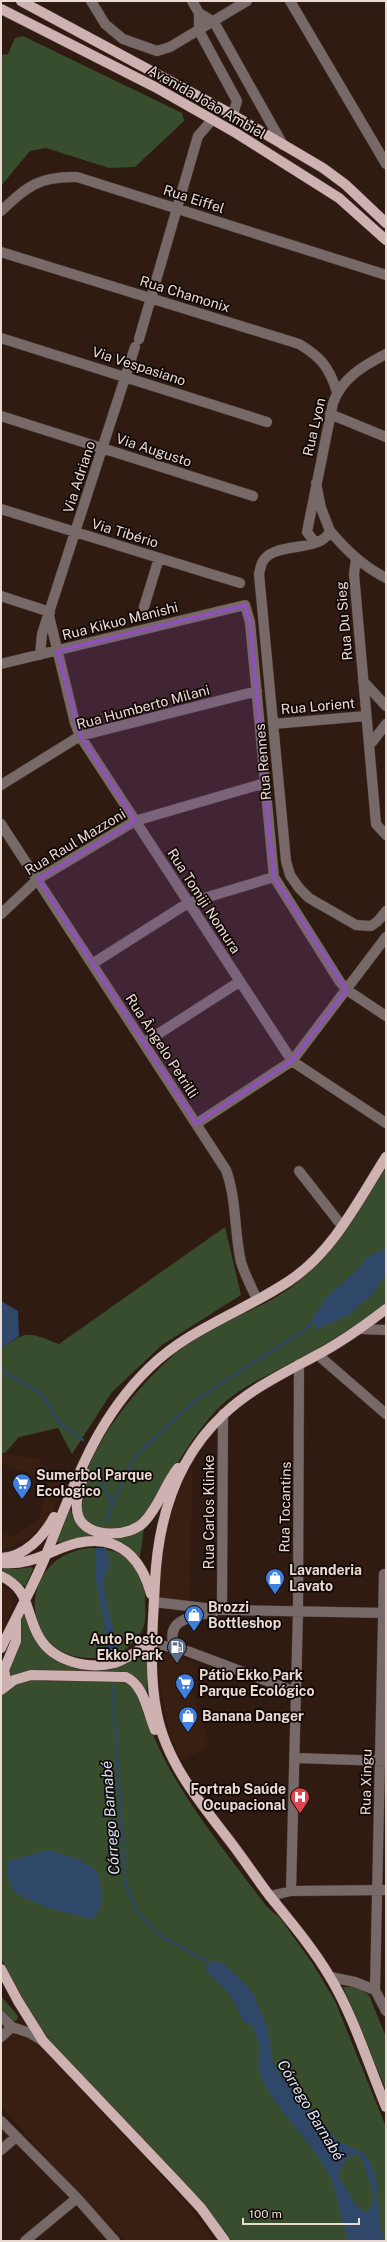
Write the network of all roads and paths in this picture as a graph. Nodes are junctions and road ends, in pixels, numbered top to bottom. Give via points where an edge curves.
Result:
1 (21, 1) edge
2 (91, 1) edge
3 (192, 1) edge
4 (248, 1) edge
5 (290, 1) edge
6 (1, 9) edge
7 (199, 13) junction
8 (214, 22) junction
9 (199, 31) junction
10 (233, 56) junction
11 (217, 65) junction
12 (233, 115) junction
13 (212, 120) junction
14 (283, 146) junction
15 (386, 164) edge
16 (177, 208) junction
17 (1, 211) edge
18 (386, 223) edge
19 (386, 240) edge
20 (1, 252) edge
21 (386, 275) edge
22 (151, 298) junction
23 (1, 338) edge
24 (386, 354) edge
25 (126, 377) junction
26 (337, 392) junction
27 (330, 414) junction
28 (1, 416) edge
29 (268, 422) dead end
30 (386, 437) edge
31 (103, 448) junction
32 (316, 483) junction
33 (253, 496) dead end
34 (1, 509) edge
35 (325, 518) junction
36 (309, 521) junction
37 (330, 531) junction
38 (76, 532) junction
39 (307, 532) junction
40 (318, 542) junction
41 (293, 547) junction
42 (159, 558) junction
43 (356, 559) junction
44 (386, 578) edge
45 (240, 583) dead end
46 (1, 596) edge
47 (144, 606) dead end
48 (50, 614) junction
49 (57, 651) junction
50 (40, 655) junction
51 (1, 664) edge
52 (363, 681) junction
53 (257, 691) junction
54 (386, 706) edge
55 (366, 716) junction
56 (273, 724) junction
57 (386, 724) edge
58 (80, 736) junction
59 (369, 746) junction
60 (265, 783) junction
61 (1, 785) edge
62 (135, 821) junction
63 (1, 824) edge
64 (386, 835) edge
65 (274, 877) junction
66 (38, 879) junction
67 (188, 903) junction
68 (386, 911) edge
69 (1, 914) edge
70 (386, 937) edge
71 (92, 964) junction
72 (239, 982) junction
73 (347, 990) junction
74 (386, 1016) edge
75 (144, 1043) junction
76 (292, 1061) junction
77 (386, 1123) edge
78 (196, 1124) junction
79 (386, 1158) edge
80 (300, 1171) dead end
81 (342, 1226) junction
82 (257, 1299) junction
83 (386, 1309) edge
84 (361, 1329) junction
85 (386, 1330) edge
86 (318, 1355) junction
87 (299, 1364) junction
88 (224, 1414) junction
89 (386, 1414) edge
90 (87, 1454) junction
91 (187, 1460) junction
92 (68, 1498) junction
93 (22, 1551) junction
94 (46, 1555) junction
95 (1, 1558) edge
96 (1, 1563) edge
97 (384, 1574) dead end
98 (1, 1576) edge
99 (25, 1599) junction
100 (154, 1602) junction
101 (222, 1610) junction
102 (298, 1611) junction
103 (385, 1613) edge
104 (16, 1617) junction
105 (152, 1643) junction
106 (175, 1647) junction
107 (1, 1648) edge
108 (4, 1687) edge
109 (296, 1692) junction
110 (296, 1758) junction
111 (383, 1761) edge
112 (188, 1785) junction
113 (291, 1891) junction
114 (382, 1891) edge
115 (270, 1896) junction
116 (1, 1969) edge
117 (330, 1977) junction
118 (375, 1990) junction
119 (386, 2009) edge
120 (1, 2016) edge
121 (12, 2027) junction
122 (1, 2037) edge
123 (43, 2041) junction
124 (386, 2107) edge
125 (1, 2121) edge
126 (16, 2137) junction
127 (1, 2150) edge
128 (77, 2198) junction
129 (25, 2241) edge
130 (115, 2241) edge
131 (225, 2241) edge

1 - 12 main road, Avenida João Ambiel
2 - 9 street via 104,24 123,39 143,48 156,51 170,47
3 - 7 street
4 - 8 street
5 - 15 street
6 - 13 main road, Avenida João Ambiel via 155,87
7 - 8 street
7 - 9 street
8 - 9 street
8 - 10 street
9 - 11 street
10 - 11 street
10 - 14 street
11 - 12 street via 238,101
12 - 14 main road, Avenida João Ambiel
13 - 16 street, Via Adriano via 198,136
13 - 19 main road, Avenida João Ambiel via 339,198
14 - 18 main road, Avenida João Ambiel via 329,172
16 - 17 street, Rua Eiffel via 77,177 55,176 23,190
16 - 21 street, Rua Eiffel
16 - 22 street, Via Adriano
20 - 22 street, Rua Chamonix
22 - 25 street, Via Adriano
22 - 26 street, Rua Chamonix via 299,344 317,355 325,365
23 - 25 street, Via Vespasiano
24 - 26 street, Rua Lyon via 348,378
25 - 29 street, Via Vespasiano
25 - 31 street, Via Adriano
26 - 27 street, Rua Lyon
27 - 30 street
27 - 32 street, Rua Lyon
28 - 31 street, Via Augusto
31 - 33 street, Via Augusto
31 - 38 street, Via Adriano
32 - 35 street, Rua Lyon
32 - 36 street, Rua Lyon
34 - 38 street, Via Tibério
35 - 36 street via 317,516
35 - 37 street, Rua Lyon
36 - 39 street, Rua Lyon
37 - 40 street
37 - 43 street, Rua Lyon
38 - 42 street, Via Tibério
38 - 48 street, Via Adriano
39 - 40 street
39 - 41 street
40 - 41 street, Rua Rennes
41 - 56 street, Rua Rennes via 272,553 263,561 259,574
42 - 45 street, Via Tibério
42 - 47 street
43 - 44 street, Rua Lyon via 369,570
43 - 52 street, Rua Du Sieg via 354,574
46 - 48 street
48 - 49 street
48 - 50 street, Via Adriano via 42,634
49 - 50 street, Rua Kikuo Manishi
49 - 53 street, Rua Kikuo Manishi via 245,605 250,622
49 - 58 street, Rua Tomiji Nomura
50 - 51 street, Rua Kikuo Manishi
52 - 54 street
52 - 55 street, Rua Du Sieg
53 - 58 street, Rua Humberto Milani
53 - 60 street
55 - 56 street, Rua Lorient
55 - 59 street, Rua Du Sieg
56 - 68 street, Rua Rennes via 286,862 290,875 309,898 356,925 371,926
57 - 59 street
58 - 61 street, Rua Humberto Milani
58 - 62 street, Rua Tomiji Nomura
59 - 64 street, Rua Du Sieg via 376,824
60 - 62 street, Rua Raul Mazzoni
60 - 65 street
62 - 66 street, Rua Raul Mazzoni
62 - 67 street, Rua Tomiji Nomura
63 - 66 street, Rua Ângelo Petrilli
65 - 67 street
65 - 73 street
66 - 69 street, Rua Raul Mazzoni
66 - 71 street, Rua Ângelo Petrilli
67 - 71 street
67 - 72 street, Rua Tomiji Nomura
70 - 73 street
71 - 75 street, Rua Ângelo Petrilli
72 - 75 street
72 - 76 street, Rua Tomiji Nomura
73 - 74 street
73 - 76 street
75 - 78 street, Rua Ângelo Petrilli
76 - 77 street, Rua Tomiji Nomura
76 - 78 street
78 - 82 street, Rua Ângelo Petrilli via 226,1170 231,1184 241,1261
79 - 81 main road
80 - 81 street
81 - 82 main road via 305,1269 290,1281
82 - 90 main road via 209,1324 164,1354 121,1398
83 - 84 main road
84 - 85 street
84 - 86 main road
86 - 87 main road
86 - 89 street
87 - 88 main road via 262,1384
87 - 102 street, Rua Tocantins
88 - 91 main road
88 - 101 street, Rua Carlos Klinke
90 - 91 main road via 88,1467 77,1498 80,1519 96,1531 114,1534 130,1531 145,1522 173,1474
90 - 92 main road
91 - 100 main road via 171,1492 160,1529
92 - 93 main road via 46,1531
92 - 94 main road
93 - 94 main road
93 - 95 main road
94 - 96 main road via 28,1562
94 - 99 main road
94 - 100 main road via 67,1546 89,1542 108,1542 118,1546 133,1556 141,1567
97 - 103 street, Rua Xingu
98 - 99 main road via 16,1584
99 - 104 main road
99 - 105 main road via 37,1634 52,1651 68,1661 82,1665 114,1663
100 - 101 street
100 - 105 main road
101 - 102 street
101 - 106 street via 195,1616 177,1624 172,1630 171,1638
102 - 103 street
102 - 109 street, Rua Tocantins
103 - 111 street, Rua Xingu
104 - 107 main road
104 - 108 main road via 16,1641 4,1670
105 - 106 street
105 - 112 main road via 157,1716 168,1748
106 - 109 street
108 - 112 main road via 14,1680 31,1675 117,1675 131,1679 142,1695 171,1767 180,1780
109 - 110 street, Rua Tocantins
110 - 111 street
110 - 113 street, Rua Tocantins
111 - 114 street, Rua Xingu
112 - 115 main road
113 - 114 street
113 - 115 street
114 - 118 street, Rua Xingu
115 - 117 main road
116 - 123 main road
117 - 118 street via 355,1982
117 - 124 main road
118 - 119 street
120 - 121 street
121 - 122 street
121 - 123 street
123 - 131 main road via 201,2208
125 - 126 street
126 - 127 street
126 - 128 street
128 - 129 street
128 - 130 street

